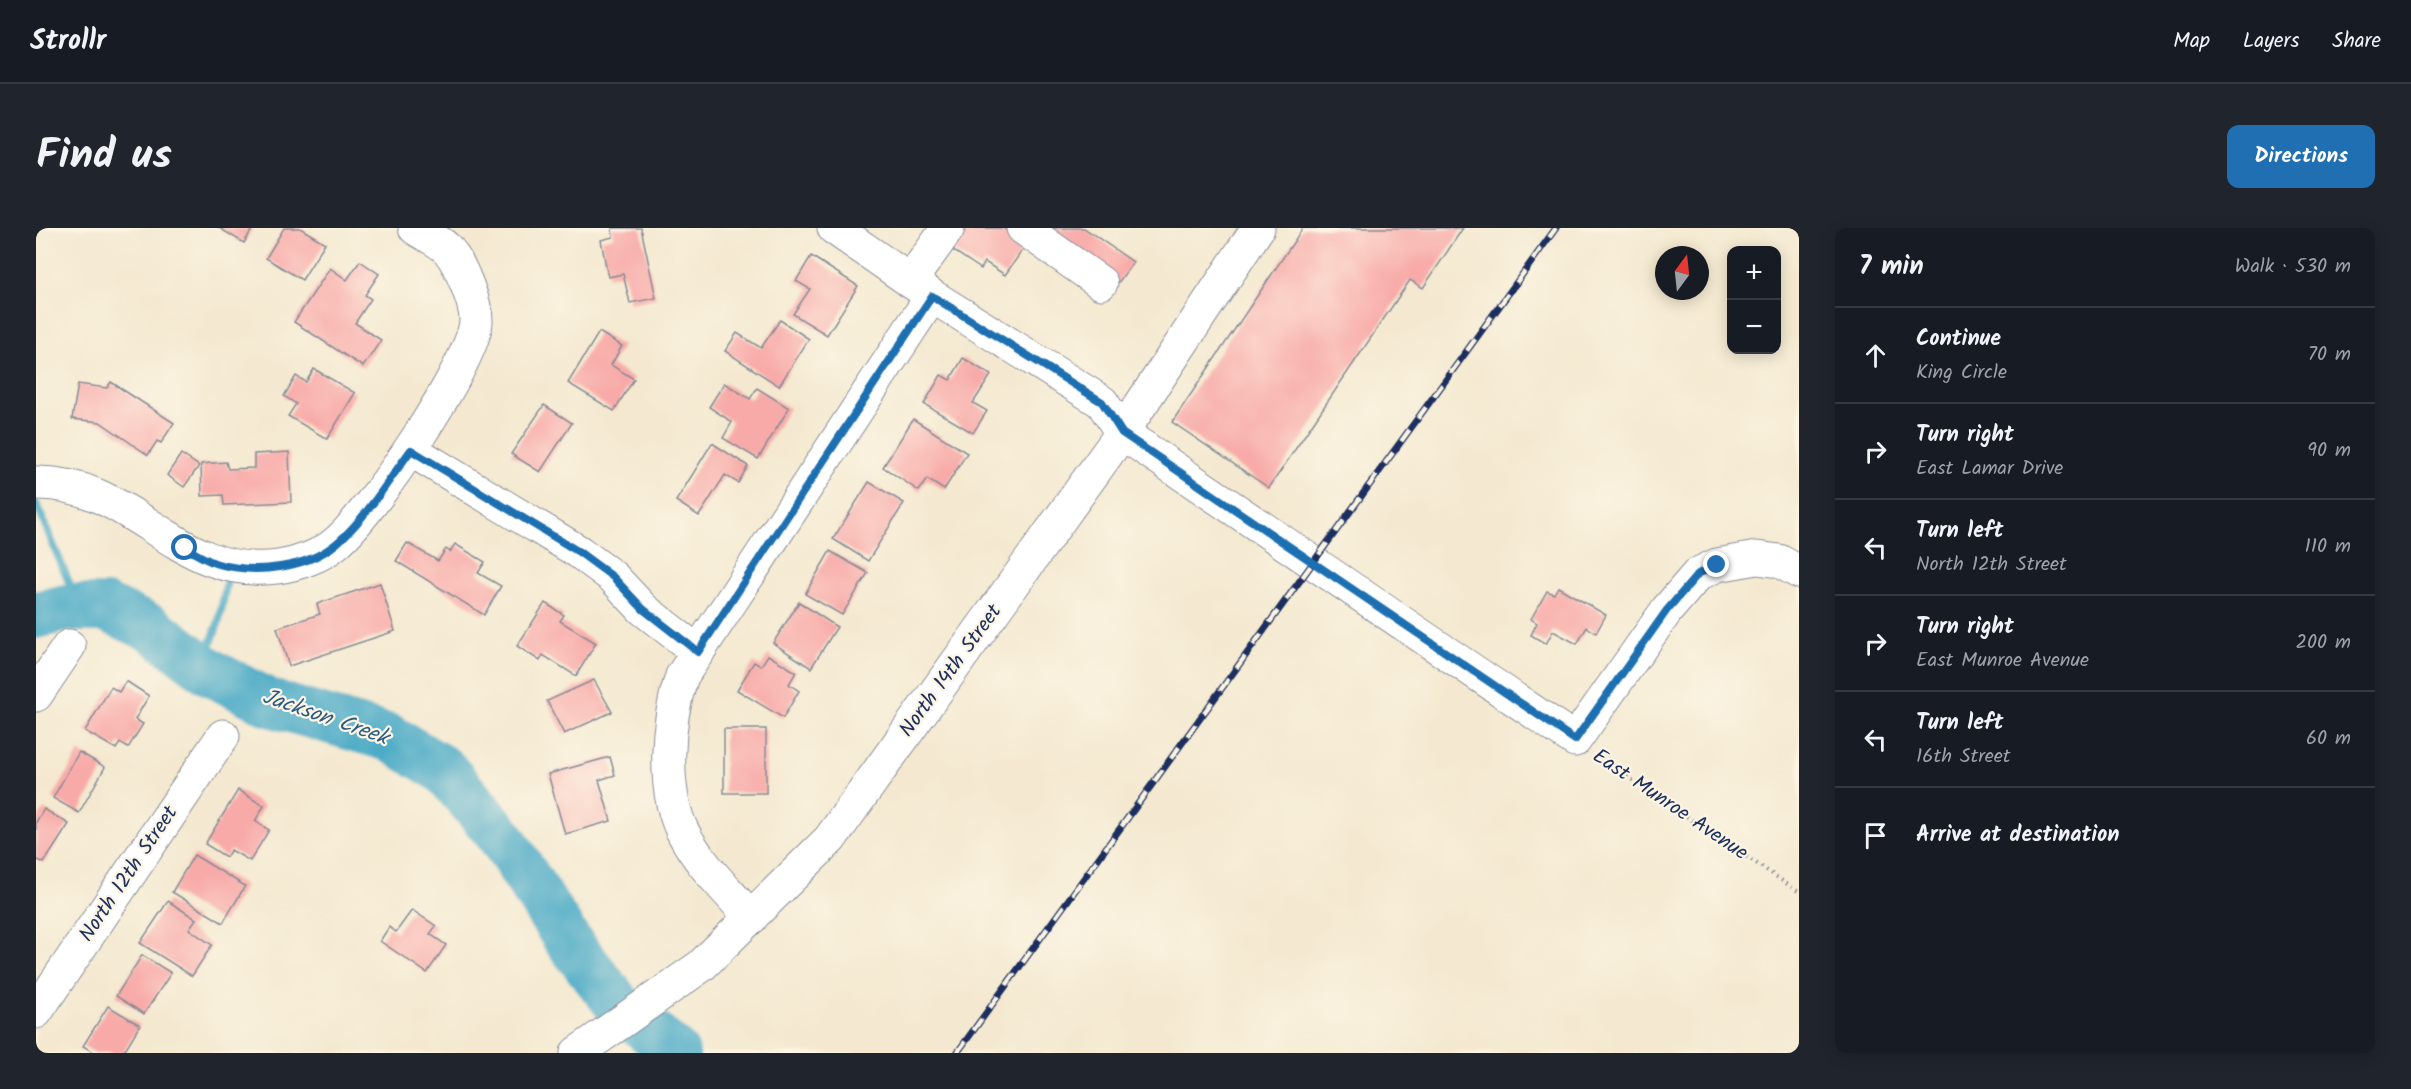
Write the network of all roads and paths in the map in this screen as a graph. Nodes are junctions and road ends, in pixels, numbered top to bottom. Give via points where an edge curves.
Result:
1 (415, 228) edge
2 (834, 228) edge
3 (948, 228) edge
4 (1023, 228) edge
5 (1258, 228) edge
6 (1101, 283) dead end
7 (921, 288) junction
8 (1122, 433) junction
9 (411, 450) junction
10 (36, 483) edge
11 (1799, 572) edge
12 (69, 646) dead end
13 (698, 652) junction
14 (36, 695) edge
15 (223, 736) dead end
16 (1575, 740) junction
17 (1799, 892) edge
18 (751, 918) junction
19 (38, 1004) edge
20 (587, 1046) edge

1 - 9 street via 448,250 471,293 476,322 465,354
2 - 7 street, East Munroe Avenue
3 - 7 street
4 - 6 street
5 - 8 street, North 14th Street
7 - 8 street, East Munroe Avenue via 1102,402
7 - 13 street
8 - 16 street, East Munroe Avenue
8 - 18 street, North 14th Street via 830,839
9 - 10 street via 336,544 310,559 248,570 216,563 92,491 59,482
9 - 13 street via 579,552
11 - 16 street via 1779,561 1757,558 1698,574 1667,610
12 - 14 street
13 - 18 street via 682,676 674,701 668,763 674,799 684,834
15 - 19 street, North 12th Street
16 - 17 path, East Munroe Avenue
18 - 20 street, North 14th Street via 701,966

